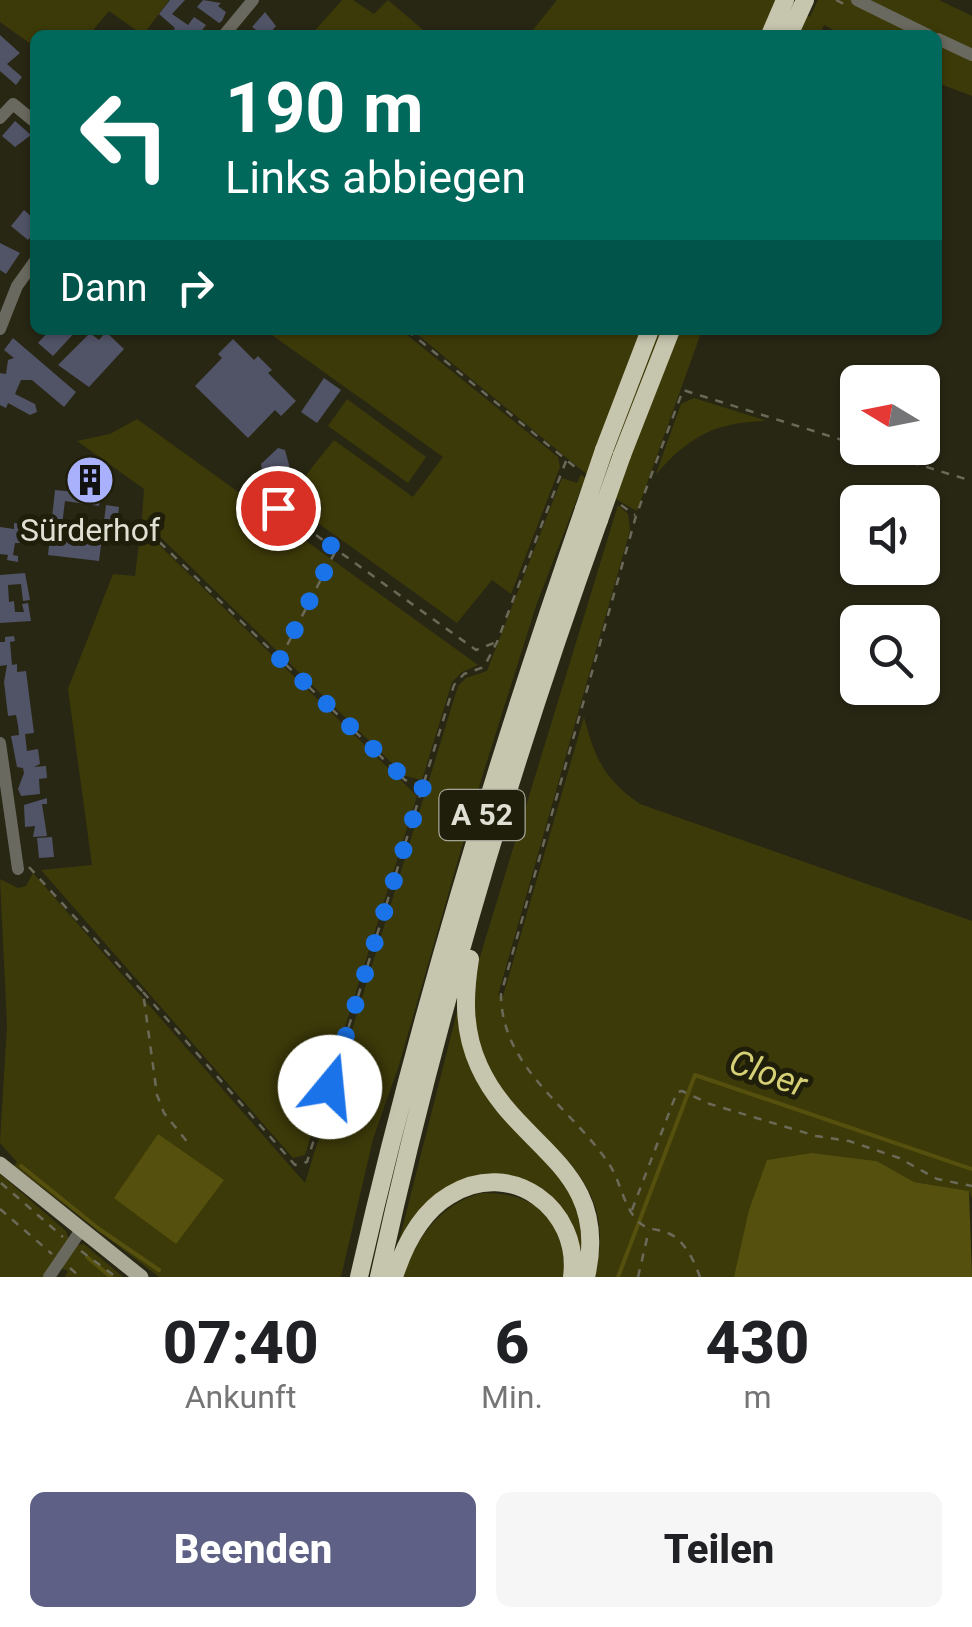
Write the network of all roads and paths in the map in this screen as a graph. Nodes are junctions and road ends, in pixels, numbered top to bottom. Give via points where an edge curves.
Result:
1 (253, 0) edge
2 (785, 0) edge
3 (805, 0) edge
4 (858, 0) edge
5 (228, 30) edge
6 (772, 30) edge
7 (791, 30) edge
8 (918, 30) edge
9 (942, 41) edge
10 (972, 55) edge
11 (0, 118) edge
12 (30, 118) edge
13 (30, 267) edge
14 (0, 328) edge
15 (413, 335) edge
16 (648, 335) edge
17 (668, 335) edge
18 (840, 439) edge
19 (613, 453) junction
20 (566, 461) junction
21 (920, 465) edge
22 (580, 471) dead end
23 (972, 481) edge
24 (619, 503) dead end
25 (278, 508) dead end
26 (591, 515) junction
27 (636, 516) junction
28 (148, 531) dead end
29 (336, 549) junction
30 (497, 642) junction
31 (280, 659) junction
32 (0, 743) edge
33 (423, 787) junction
34 (18, 869) joint
35 (471, 920) junction
36 (142, 992) junction
37 (190, 1144) dead end
38 (0, 1164) edge
39 (0, 1182) edge
40 (972, 1186) edge
41 (0, 1209) edge
42 (632, 1212) junction
43 (647, 1228) junction
44 (81, 1230) junction
45 (71, 1245) junction
46 (60, 1260) junction
47 (49, 1277) edge
48 (80, 1277) edge
49 (116, 1277) edge
50 (141, 1277) edge
51 (360, 1277) edge
52 (379, 1277) edge
53 (394, 1277) edge
54 (572, 1277) edge
55 (586, 1277) edge
56 (638, 1277) edge
57 (700, 1277) edge

1 - 5 street
2 - 6 highway
3 - 7 highway
4 - 8 street
9 - 10 street
11 - 12 street via 14,104
13 - 14 street
15 - 20 path
16 - 19 highway, A 52
17 - 19 highway, A 52
18 - 27 path via 682,390
19 - 26 highway, A 52, bridge
20 - 22 path
20 - 30 path
21 - 23 path
24 - 27 path
25 - 29 path
26 - 35 highway, A 52
26 - 51 highway, A 52 via 473,845
27 - 42 path via 500,994 518,1056 608,1162
28 - 31 path
29 - 30 path via 476,650
29 - 31 path
30 - 33 path via 484,667 454,685
31 - 33 path via 406,780
32 - 34 street
33 - 36 path via 307,1162 295,1164
34 - 36 path via 31,867
35 - 52 highway, A 52
35 - 55 highway via 465,988 470,1046 492,1089 576,1183 592,1232
36 - 37 path via 157,1095
38 - 44 main road
39 - 45 path
40 - 42 path via 682,1091
41 - 46 path
42 - 43 path
43 - 56 path
43 - 57 path via 672,1234
44 - 45 street
44 - 50 main road
45 - 46 street
45 - 49 path
46 - 47 street
46 - 48 path
53 - 54 highway via 428,1213 469,1185 494,1182 529,1191 558,1213 575,1259

